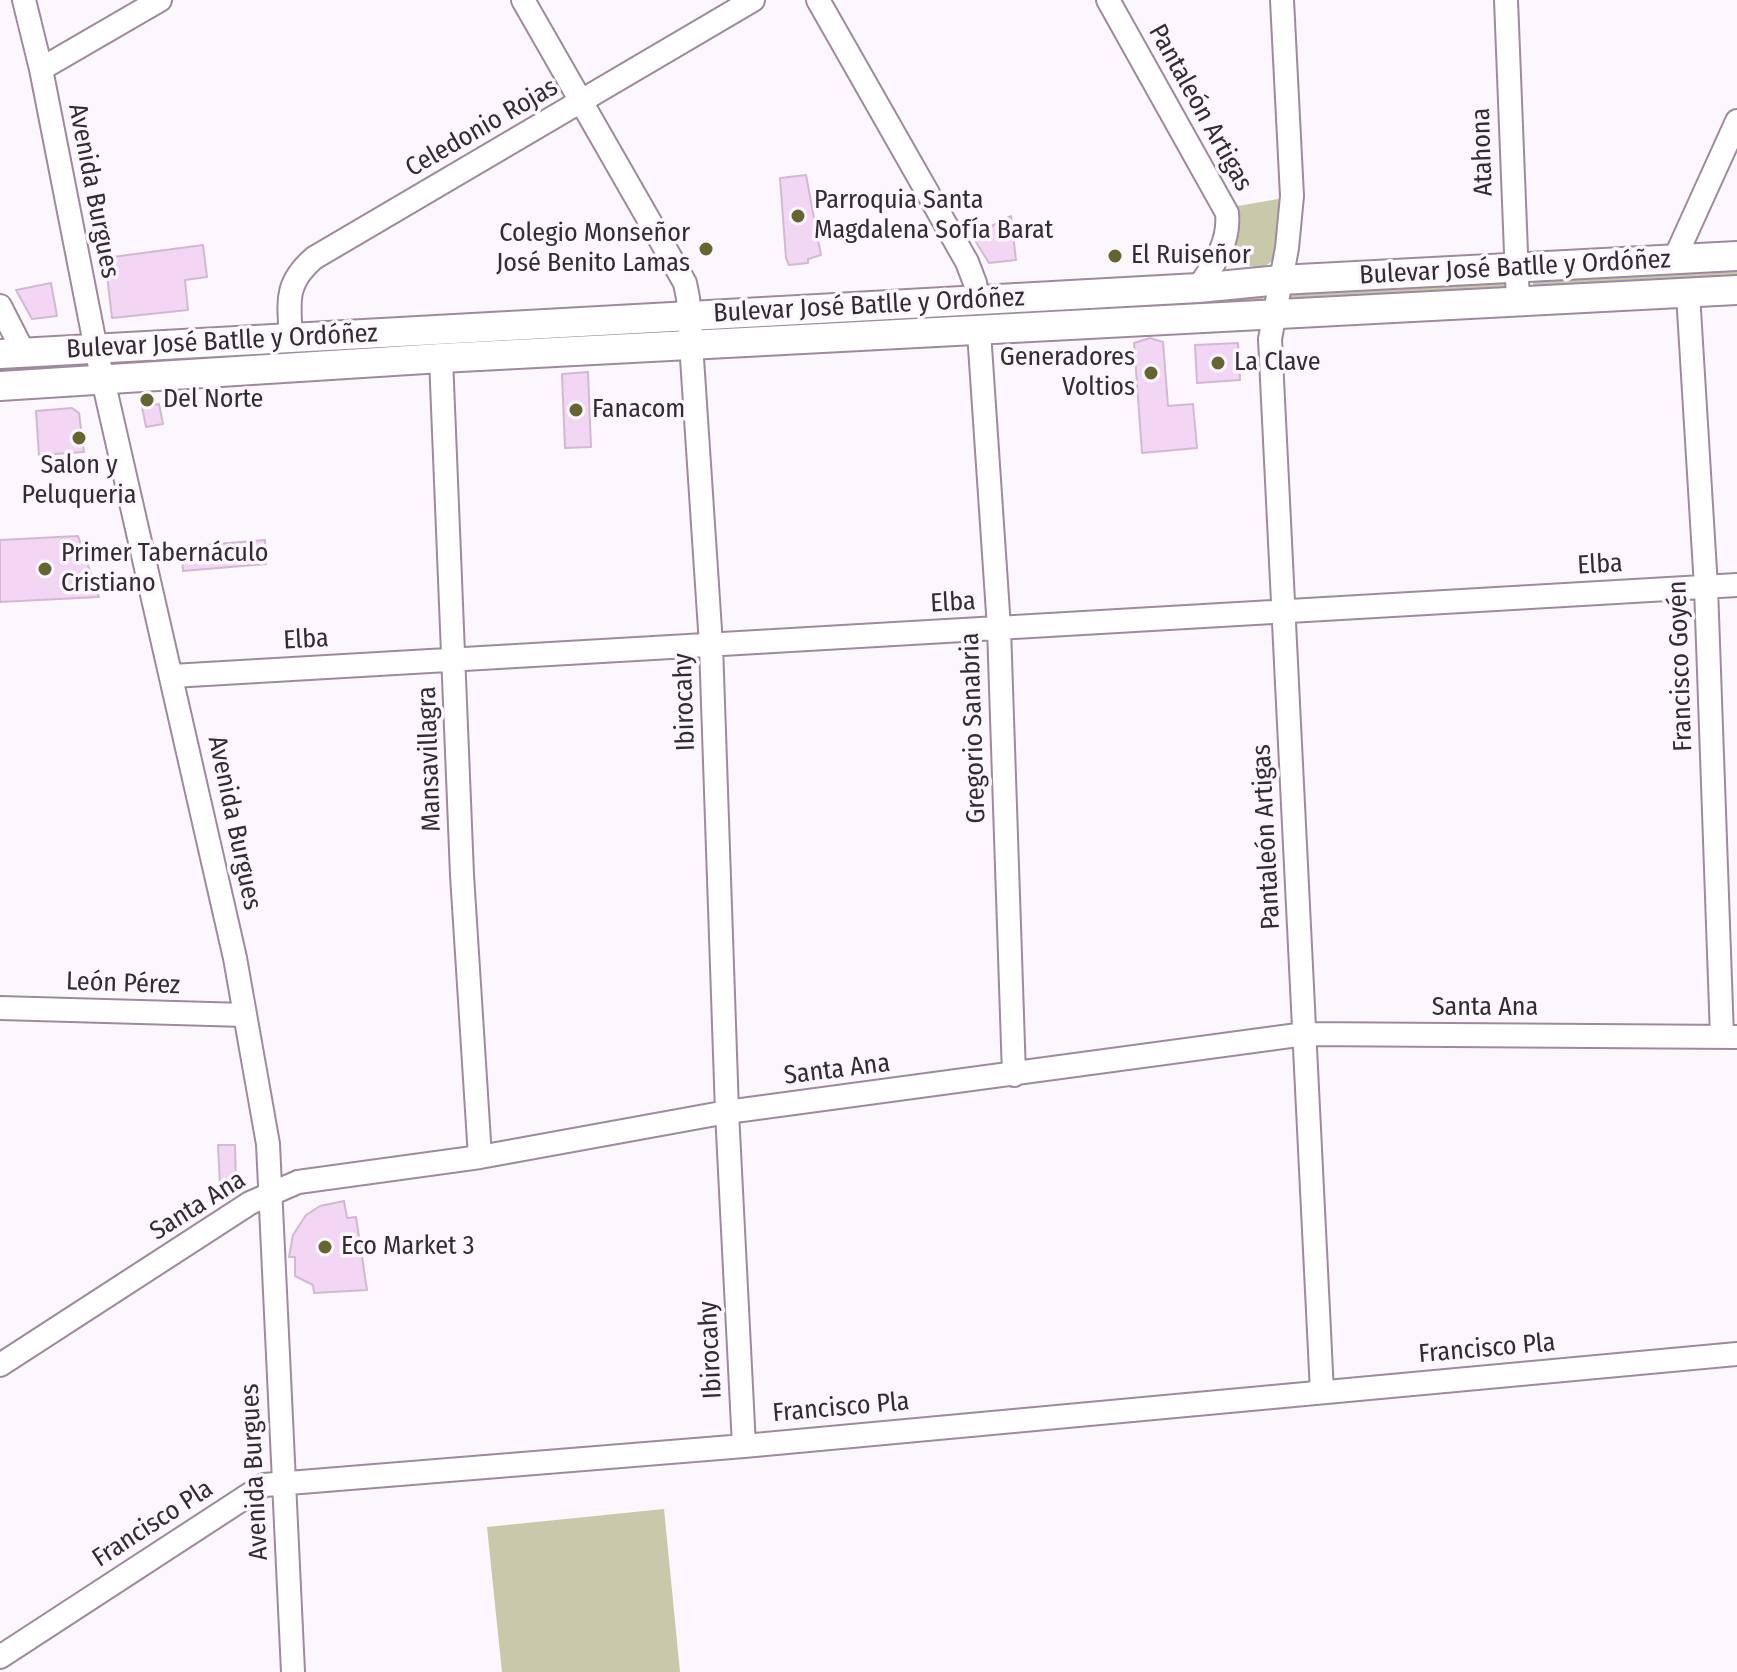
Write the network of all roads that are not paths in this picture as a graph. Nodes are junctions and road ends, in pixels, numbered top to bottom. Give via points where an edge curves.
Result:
1 (24, 0) edge
2 (160, 0) edge
3 (523, 0) edge
4 (753, 0) edge
5 (818, 0) edge
6 (1108, 0) edge
7 (1282, 0) edge
8 (1506, 0) edge
9 (41, 69) junction
10 (583, 102) junction
11 (1737, 121) edge
12 (1737, 256) edge
13 (1674, 260) junction
14 (1516, 269) junction
15 (1280, 280) junction
16 (1198, 288) junction
17 (1737, 290) edge
18 (1688, 294) junction
19 (978, 299) junction
20 (1518, 303) junction
21 (0, 306) edge
22 (1275, 313) junction
23 (690, 331) junction
24 (979, 332) junction
25 (291, 338) junction
26 (96, 349) junction
27 (12, 354) edge
28 (441, 358) junction
29 (103, 379) junction
30 (0, 386) edge
31 (1737, 585) edge
32 (1706, 587) junction
33 (1284, 610) junction
34 (999, 628) junction
35 (711, 645) junction
36 (454, 660) junction
37 (172, 676) junction
38 (0, 1008) edge
39 (245, 1015) junction
40 (1305, 1034) junction
41 (1730, 1037) edge
42 (1014, 1075) junction
43 (727, 1112) junction
44 (480, 1157) junction
45 (270, 1194) junction
46 (1737, 1354) edge
47 (0, 1365) edge
48 (1322, 1392) junction
49 (744, 1446) junction
50 (283, 1483) junction
51 (0, 1657) edge
52 (293, 1672) edge

1 - 9 street, Avenida Burgues
2 - 9 street
3 - 10 street, Ibirocahy
4 - 10 street, Celedonio Rojas
5 - 19 street via 967,262
6 - 16 street, Pantaleón Artigas via 1227,213 1225,243
7 - 15 street, Pantaleón Artigas via 1292,196
8 - 14 street, Atahona
9 - 26 street, Avenida Burgues
10 - 23 street, Ibirocahy via 685,283
10 - 25 street, Celedonio Rojas via 314,258 293,282
11 - 13 street
12 - 13 main road, Bulevar José Batlle y Ordóñez
13 - 14 main road, Bulevar José Batlle y Ordóñez
14 - 15 main road, Bulevar José Batlle y Ordóñez
14 - 20 street, Atahona
15 - 16 main road, Bulevar José Batlle y Ordóñez
15 - 22 street, Pantaleón Artigas
16 - 19 main road, Bulevar José Batlle y Ordóñez
17 - 18 main road, Bulevar José Batlle y Ordóñez
18 - 20 main road, Bulevar José Batlle y Ordóñez
18 - 32 street, Francisco Goyén
19 - 23 main road, Bulevar José Batlle y Ordóñez
20 - 22 main road, Bulevar José Batlle y Ordóñez
21 - 27 street
22 - 24 main road, Bulevar José Batlle y Ordóñez
22 - 33 street, Pantaleón Artigas via 1270,339
23 - 24 main road, Bulevar José Batlle y Ordóñez
23 - 25 main road, Bulevar José Batlle y Ordóñez
23 - 28 main road, Bulevar José Batlle y Ordóñez
23 - 35 street, Ibirocahy
24 - 34 street, Gregorio Sanabria
25 - 26 main road, Bulevar José Batlle y Ordóñez
26 - 27 main road, Bulevar José Batlle y Ordóñez
26 - 29 street, Avenida Burgues
28 - 29 main road, Bulevar José Batlle y Ordóñez
28 - 36 street, Mansavillagra
29 - 30 main road, Bulevar José Batlle y Ordóñez
29 - 37 street, Avenida Burgues
31 - 32 street, Elba
32 - 33 street, Elba
32 - 41 street, Francisco Goyén
33 - 34 street, Elba
33 - 40 street, Pantaleón Artigas
34 - 35 street, Elba
34 - 42 street, Gregorio Sanabria
35 - 36 street, Elba
35 - 43 street, Ibirocahy
36 - 37 street, Elba
36 - 44 street, Mansavillagra
37 - 39 street, Avenida Burgues
38 - 39 street, León Pérez
39 - 45 street, Avenida Burgues via 268,1144
40 - 41 street, Santa Ana
40 - 42 street, Santa Ana
40 - 48 street, Pantaleón Artigas
42 - 43 street, Santa Ana
43 - 44 street, Santa Ana
43 - 49 street, Ibirocahy
44 - 45 street, Santa Ana via 298,1182
45 - 47 street, Santa Ana
45 - 50 street, Avenida Burgues
46 - 48 street, Francisco Pla
48 - 49 street, Francisco Pla
49 - 50 street, Francisco Pla
50 - 51 street, Francisco Pla via 264,1485
50 - 52 street, Avenida Burgues

